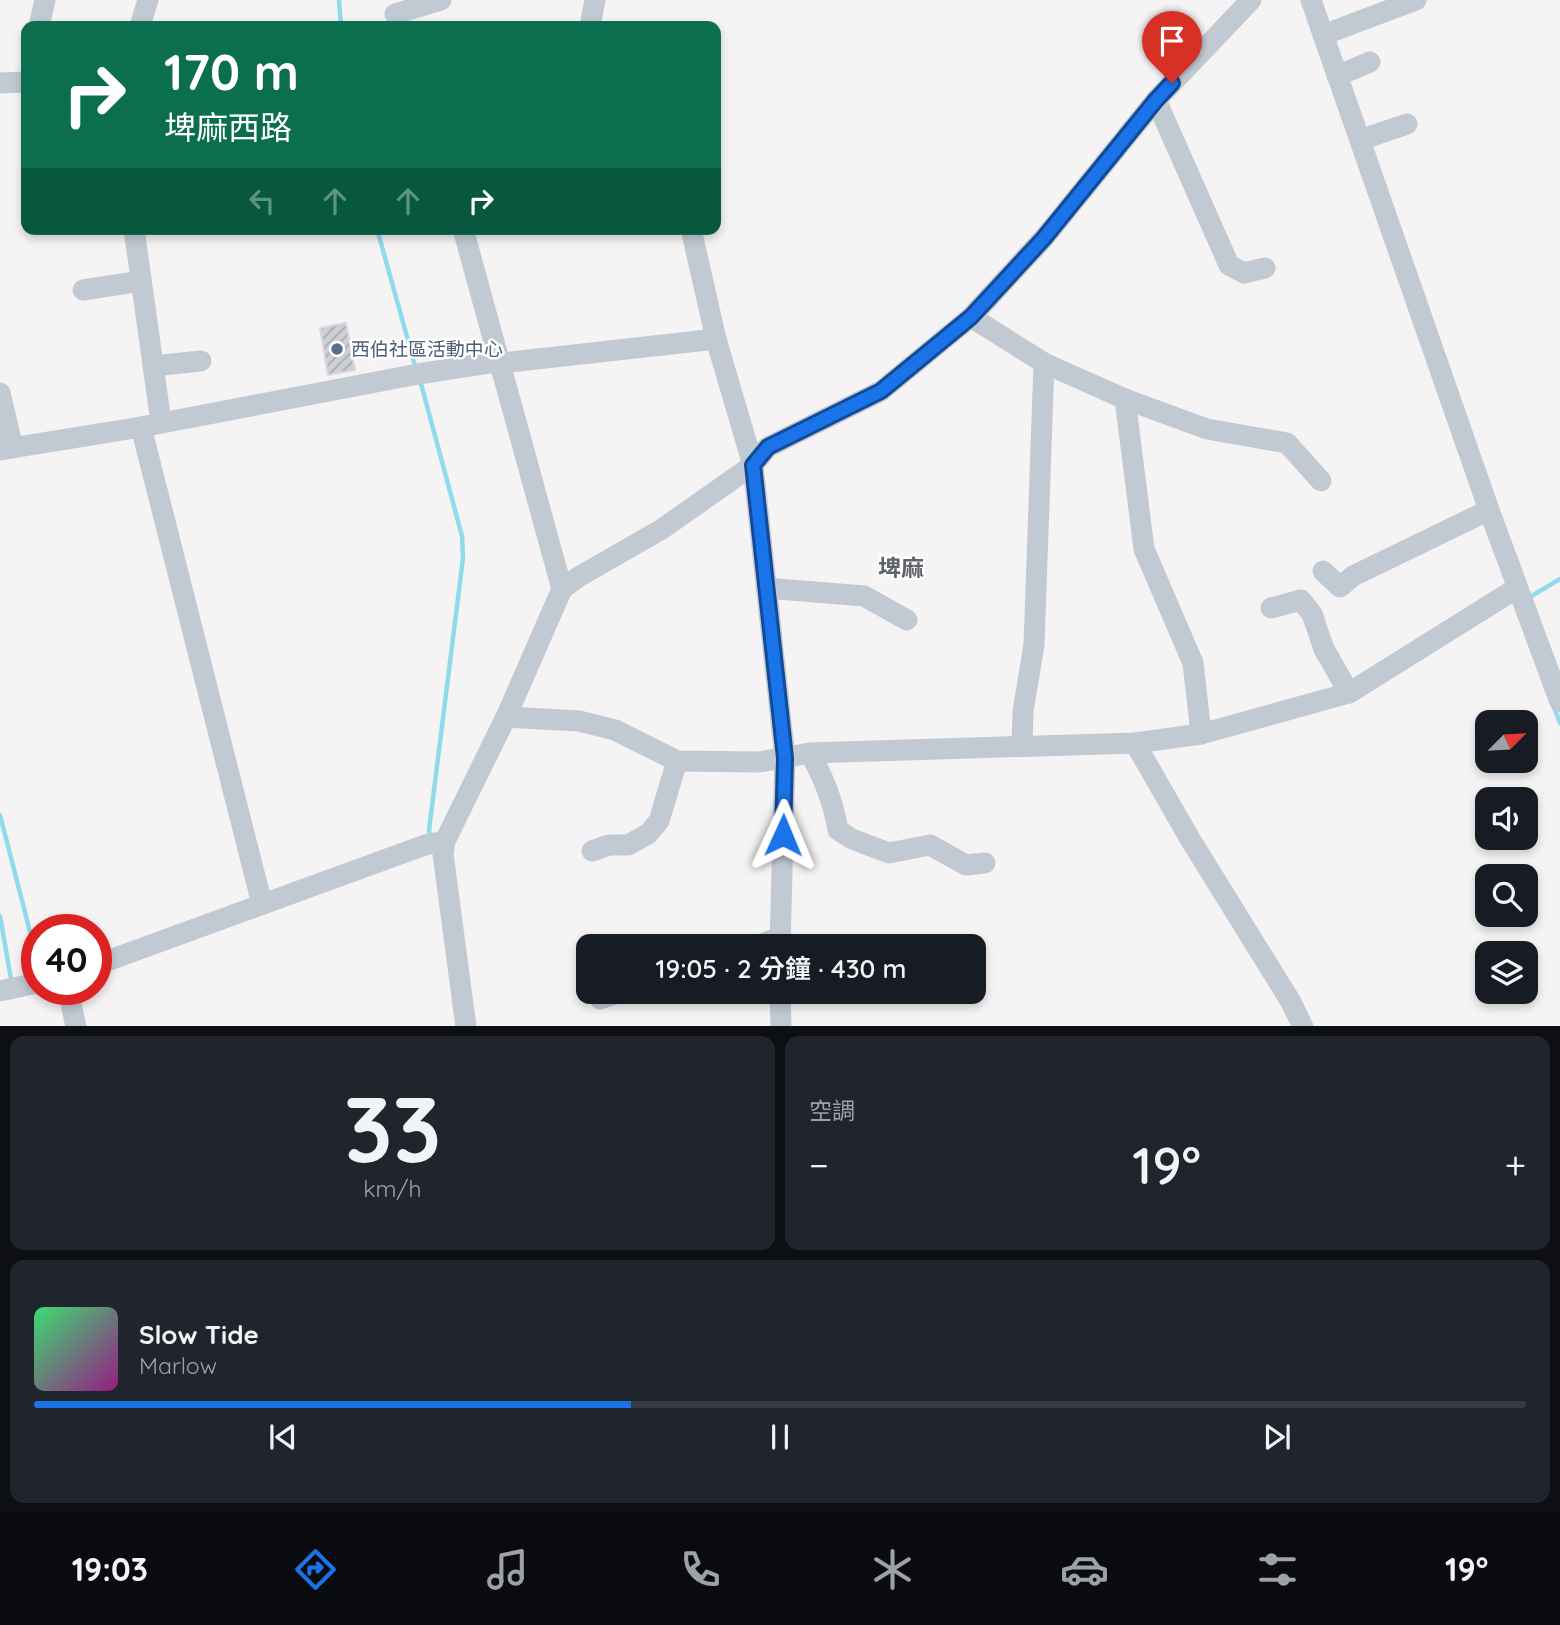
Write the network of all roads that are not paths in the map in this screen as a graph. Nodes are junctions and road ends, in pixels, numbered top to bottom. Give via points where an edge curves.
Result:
1 (44, 0) edge
2 (148, 0) edge
3 (441, 0) edge
4 (595, 0) edge
5 (1251, 0) edge
6 (1311, 0) edge
7 (1416, 0) edge
8 (394, 14) edge
9 (40, 21) edge
10 (142, 21) edge
11 (591, 21) edge
12 (1323, 35) junction
13 (1370, 62) dead end
14 (1337, 76) junction
15 (21, 82) edge
16 (0, 83) edge
17 (1156, 100) junction
18 (1407, 124) dead end
19 (1360, 140) junction
20 (135, 235) edge
21 (465, 235) edge
22 (692, 235) edge
23 (1265, 268) dead end
24 (141, 281) junction
25 (83, 290) dead end
26 (971, 317) junction
27 (716, 339) junction
28 (201, 361) dead end
29 (501, 363) junction
30 (1044, 363) junction
31 (153, 366) junction
32 (0, 393) edge
33 (1125, 399) junction
34 (151, 425) junction
35 (6, 449) edge
36 (753, 465) junction
37 (1321, 481) dead end
38 (1489, 510) junction
39 (1323, 571) dead end
40 (766, 588) junction
41 (562, 589) junction
42 (1520, 597) junction
43 (1271, 608) dead end
44 (907, 620) dead end
45 (1349, 693) junction
46 (1560, 702) edge
47 (506, 717) junction
48 (1201, 734) junction
49 (1135, 743) junction
50 (1022, 745) junction
51 (810, 754) junction
52 (785, 758) junction
53 (677, 761) junction
54 (445, 841) junction
55 (592, 851) dead end
56 (985, 863) dead end
57 (262, 904) junction
58 (780, 934) edge
59 (112, 959) edge
60 (21, 986) edge
61 (0, 991) edge
62 (780, 1004) edge
63 (71, 1005) edge
64 (76, 1026) edge
65 (466, 1026) edge
66 (781, 1026) edge
67 (1302, 1026) edge

1 - 9 street
2 - 10 street
3 - 8 street
4 - 11 street
5 - 17 street
6 - 12 street
7 - 12 street
12 - 14 street
13 - 14 street
14 - 19 street
15 - 16 street
17 - 23 street via 1229,265 1244,273
17 - 26 street via 1044,238
18 - 19 street
19 - 38 street
20 - 24 street
21 - 29 street
22 - 27 street
24 - 25 street
24 - 31 street
26 - 30 street
26 - 36 street via 881,391 768,447
27 - 29 street
27 - 36 street
28 - 31 street
29 - 34 street via 418,374
29 - 41 street
30 - 33 street
30 - 50 street via 1034,645
31 - 34 street
32 - 35 street
33 - 37 street via 1207,429 1287,443
33 - 48 street via 1144,549 1193,663
34 - 35 street
34 - 57 street
36 - 40 street
36 - 41 street via 663,529
38 - 39 street via 1353,576 1340,587
38 - 42 street
40 - 44 street via 864,596
40 - 52 street
41 - 47 street
42 - 45 street
42 - 46 street
43 - 45 street via 1301,600
45 - 48 street
47 - 53 street via 579,721 615,730
47 - 54 street
48 - 49 street
49 - 50 street
49 - 67 street
50 - 51 street
51 - 52 street
51 - 56 street via 833,801 838,830 852,839 889,853 930,845 966,865
52 - 53 street
52 - 58 street
53 - 55 street via 659,821 648,834 628,845
54 - 57 street
54 - 65 street
57 - 59 street
60 - 61 street
62 - 66 street
63 - 64 street

